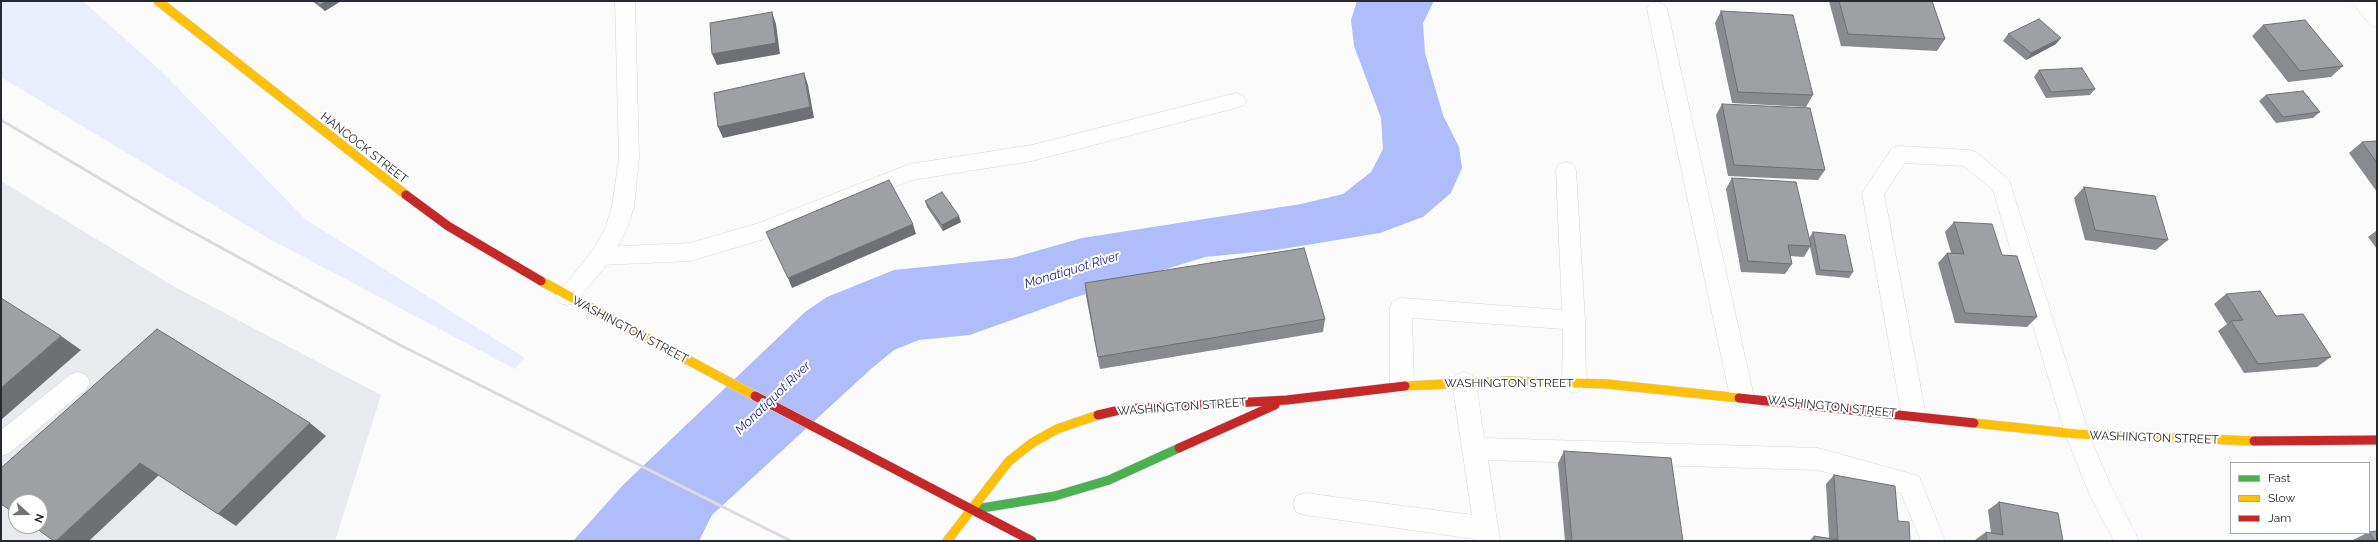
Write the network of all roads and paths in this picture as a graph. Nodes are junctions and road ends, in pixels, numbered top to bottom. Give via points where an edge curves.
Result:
1 (158, 1) edge
2 (625, 1) edge
3 (2361, 1) edge
4 (1657, 10) dead end
5 (2377, 20) edge
6 (1236, 101) dead end
7 (1566, 170) dead end
8 (601, 256) junction
9 (567, 296) junction
10 (1574, 320) junction
11 (78, 382) dead end
12 (1464, 382) junction
13 (1574, 383) junction
14 (1402, 386) junction
15 (1742, 397) junction
16 (1287, 400) junction
17 (1914, 416) junction
18 (2077, 434) junction
19 (2377, 440) edge
20 (1, 445) edge
21 (1474, 448) junction
22 (1305, 504) dead end
23 (970, 510) junction
24 (1487, 535) edge
25 (946, 541) edge
26 (1032, 541) edge
27 (1934, 541) edge
28 (2127, 541) edge

1 - 9 main road, HANCOCK STREET via 414,201 489,252
2 - 8 street, WASHINGTON STREET via 629,134 627,180 615,231
3 - 5 street
4 - 15 street
6 - 8 street via 1032,154 910,172 763,232 690,252
7 - 10 street
8 - 9 street, WASHINGTON STREET
9 - 23 main road, WASHINGTON STREET
10 - 13 street
10 - 14 street via 1401,308
11 - 20 street
12 - 13 main road, WASHINGTON STREET
12 - 14 main road, WASHINGTON STREET
12 - 21 street
13 - 15 main road, WASHINGTON STREET
14 - 16 main road, WASHINGTON STREET
15 - 17 main road, WASHINGTON STREET
16 - 23 main road, WASHINGTON STREET via 1109,480 1055,496
16 - 23 main road, WASHINGTON STREET via 1124,409 1088,417 1057,429 1032,443 1009,461
17 - 18 main road, WASHINGTON STREET
17 - 18 street via 1873,193 1899,154 1969,158 2002,186
18 - 19 main road, WASHINGTON STREET via 2219,441
18 - 28 street via 2100,490
21 - 24 street
21 - 27 street via 1818,459 1910,484
22 - 24 street
23 - 25 main road
23 - 26 main road

